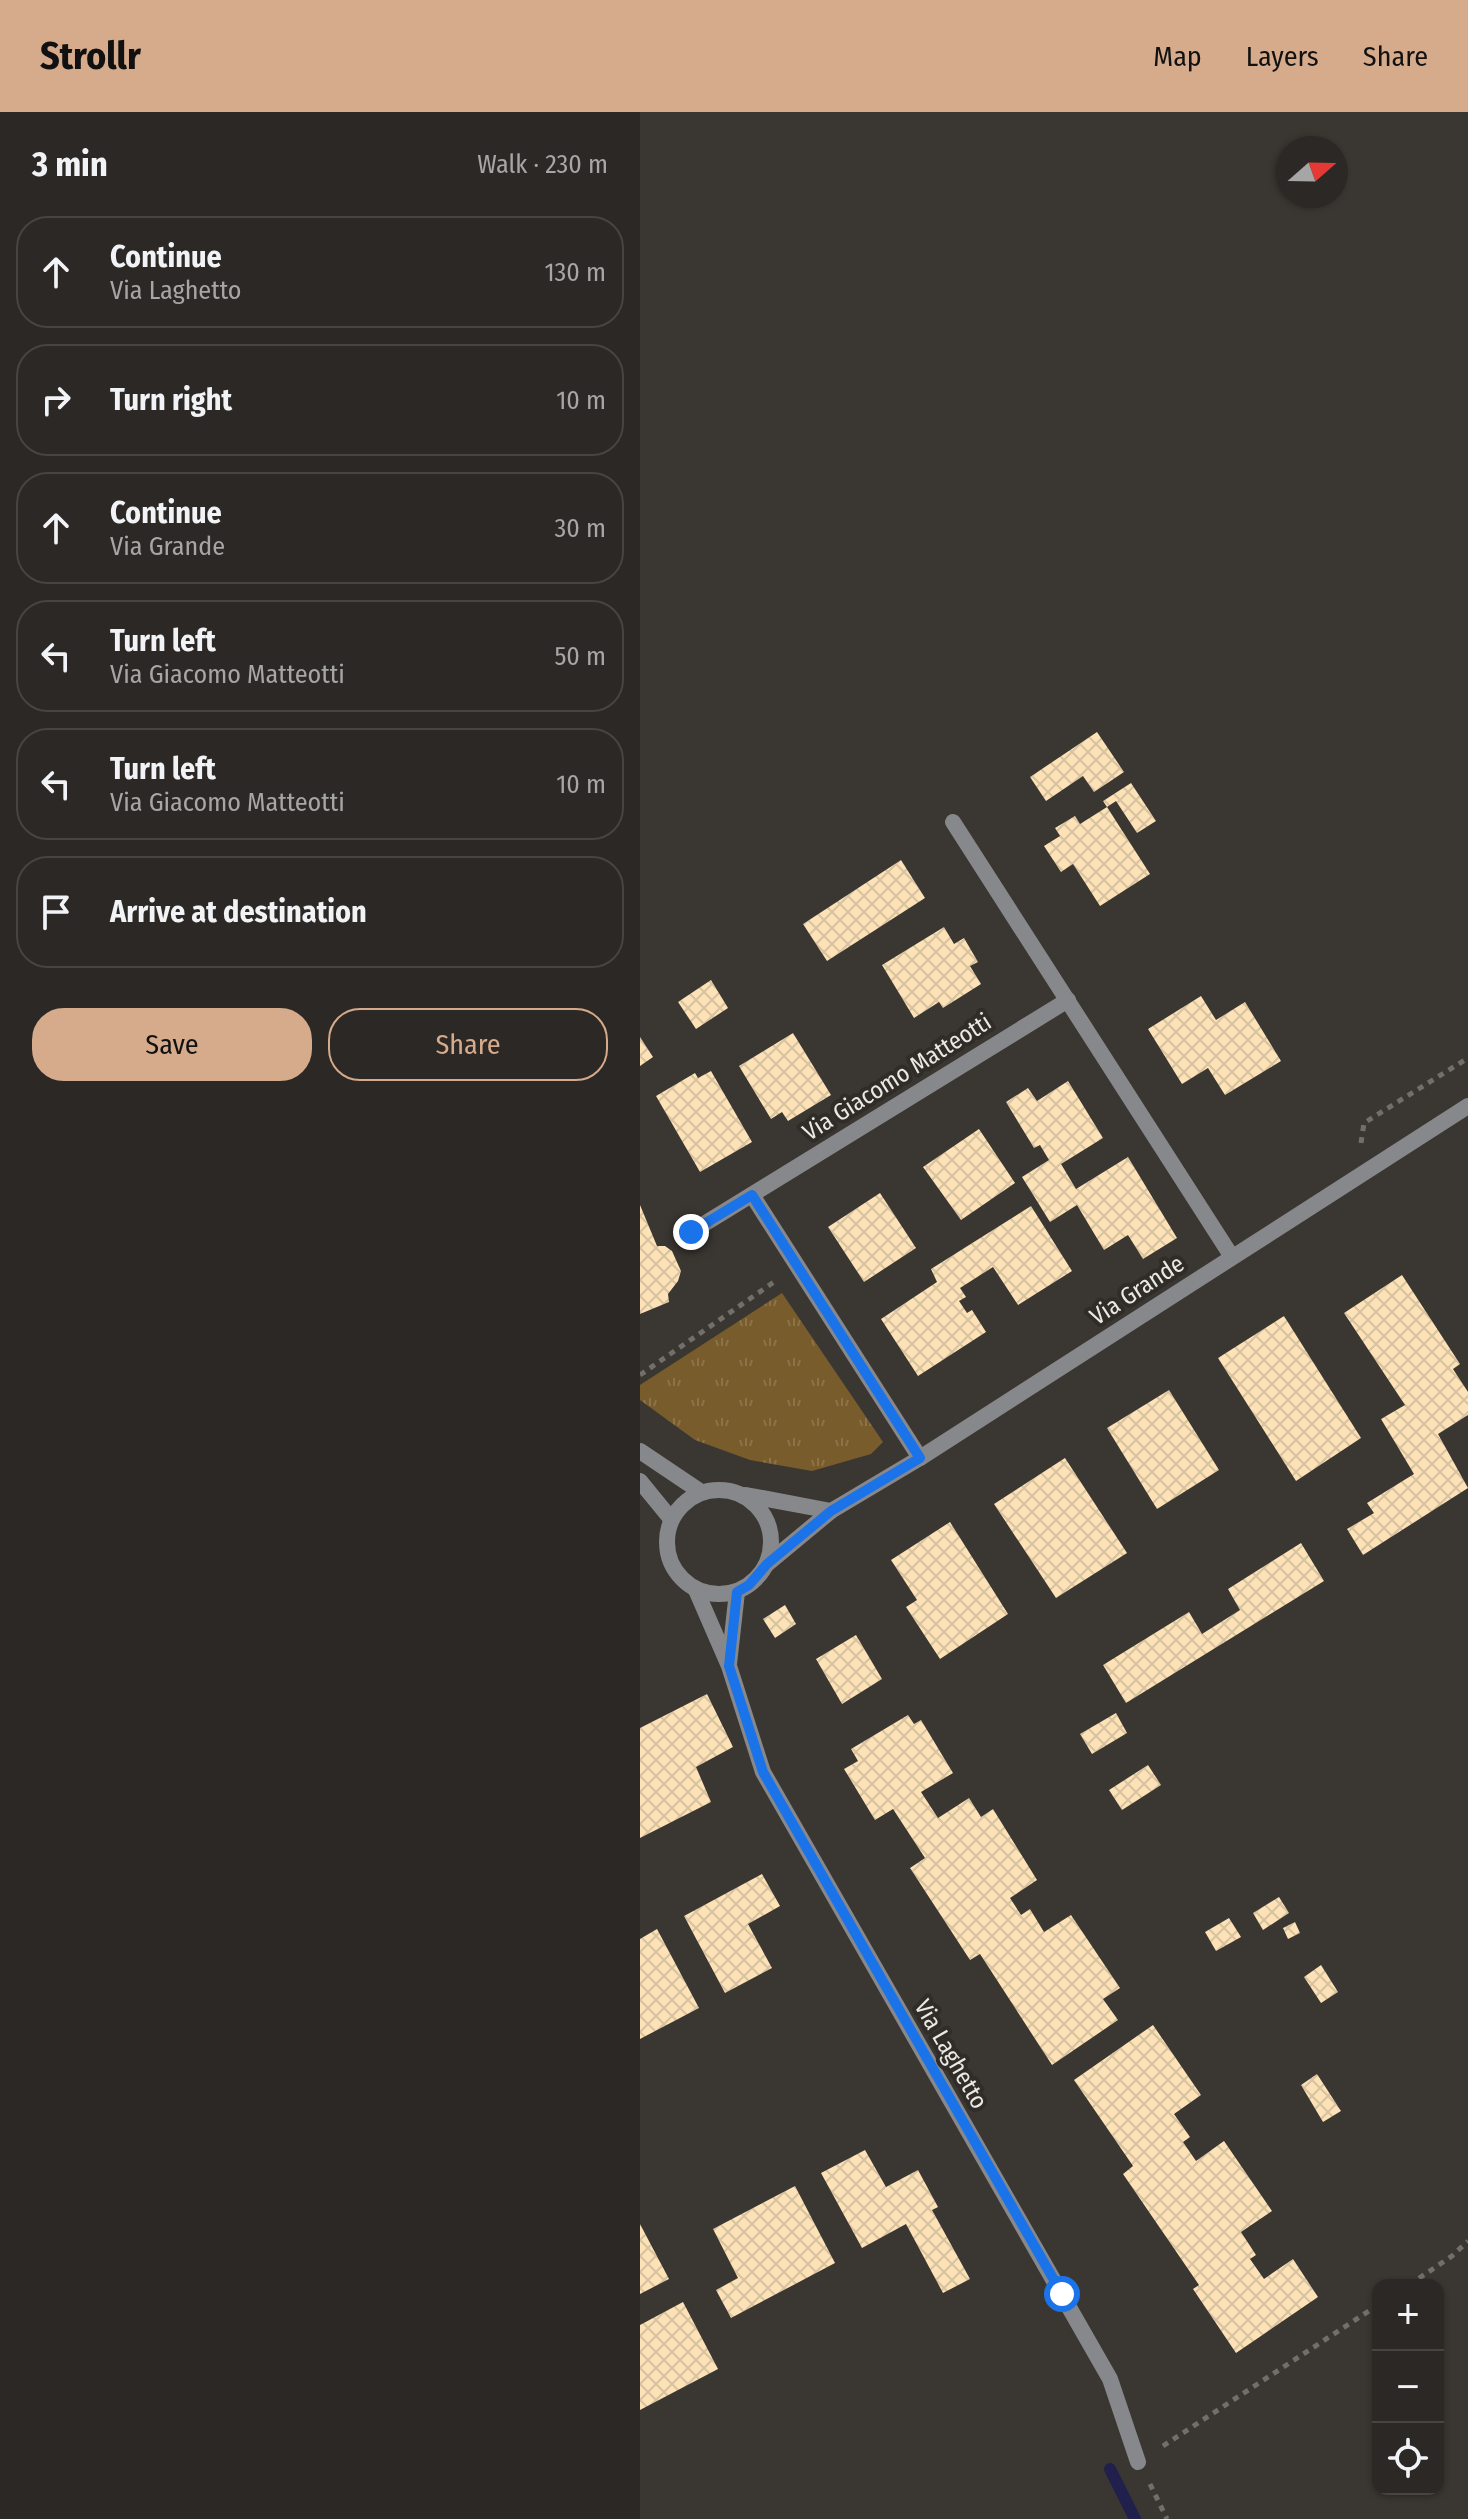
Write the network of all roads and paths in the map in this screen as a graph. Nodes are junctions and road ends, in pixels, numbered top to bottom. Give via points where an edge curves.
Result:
1 (953, 822) dead end
2 (1068, 1000) junction
3 (1468, 1058) edge
4 (1468, 1106) edge
5 (1356, 1176) junction
6 (752, 1195) junction
7 (691, 1232) dead end
8 (1232, 1257) junction
9 (798, 1266) junction
10 (640, 1375) edge
11 (640, 1451) edge
12 (920, 1458) junction
13 (640, 1481) edge
14 (701, 1492) junction
15 (741, 1494) junction
16 (831, 1511) junction
17 (671, 1519) junction
18 (767, 1564) junction
19 (696, 1590) junction
20 (737, 1592) junction
21 (729, 1666) junction
22 (1468, 2241) edge
23 (1418, 2279) edge
24 (1372, 2309) edge
25 (1138, 2462) junction
26 (1167, 2519) edge

1 - 2 street
2 - 6 street, Via Giacomo Matteotti
2 - 8 street
3 - 5 path via 1364,1123
4 - 5 street, Via Grande
5 - 8 street, Via Grande
6 - 7 street, Via Giacomo Matteotti
6 - 9 street
8 - 12 street, Via Grande
9 - 10 path
9 - 12 street
11 - 14 street
12 - 16 street, Via Grande
13 - 17 street
14 - 15 street
14 - 17 street
15 - 16 street
15 - 18 street via 755,1503 771,1532
16 - 18 street, Via Grande
17 - 19 street via 667,1552 673,1568
18 - 20 street
19 - 20 street
19 - 21 street, Via Laghetto
20 - 21 street, Via Laghetto
21 - 25 street, Via Laghetto via 763,1772 1110,2379
22 - 23 path
24 - 25 path
25 - 26 path

